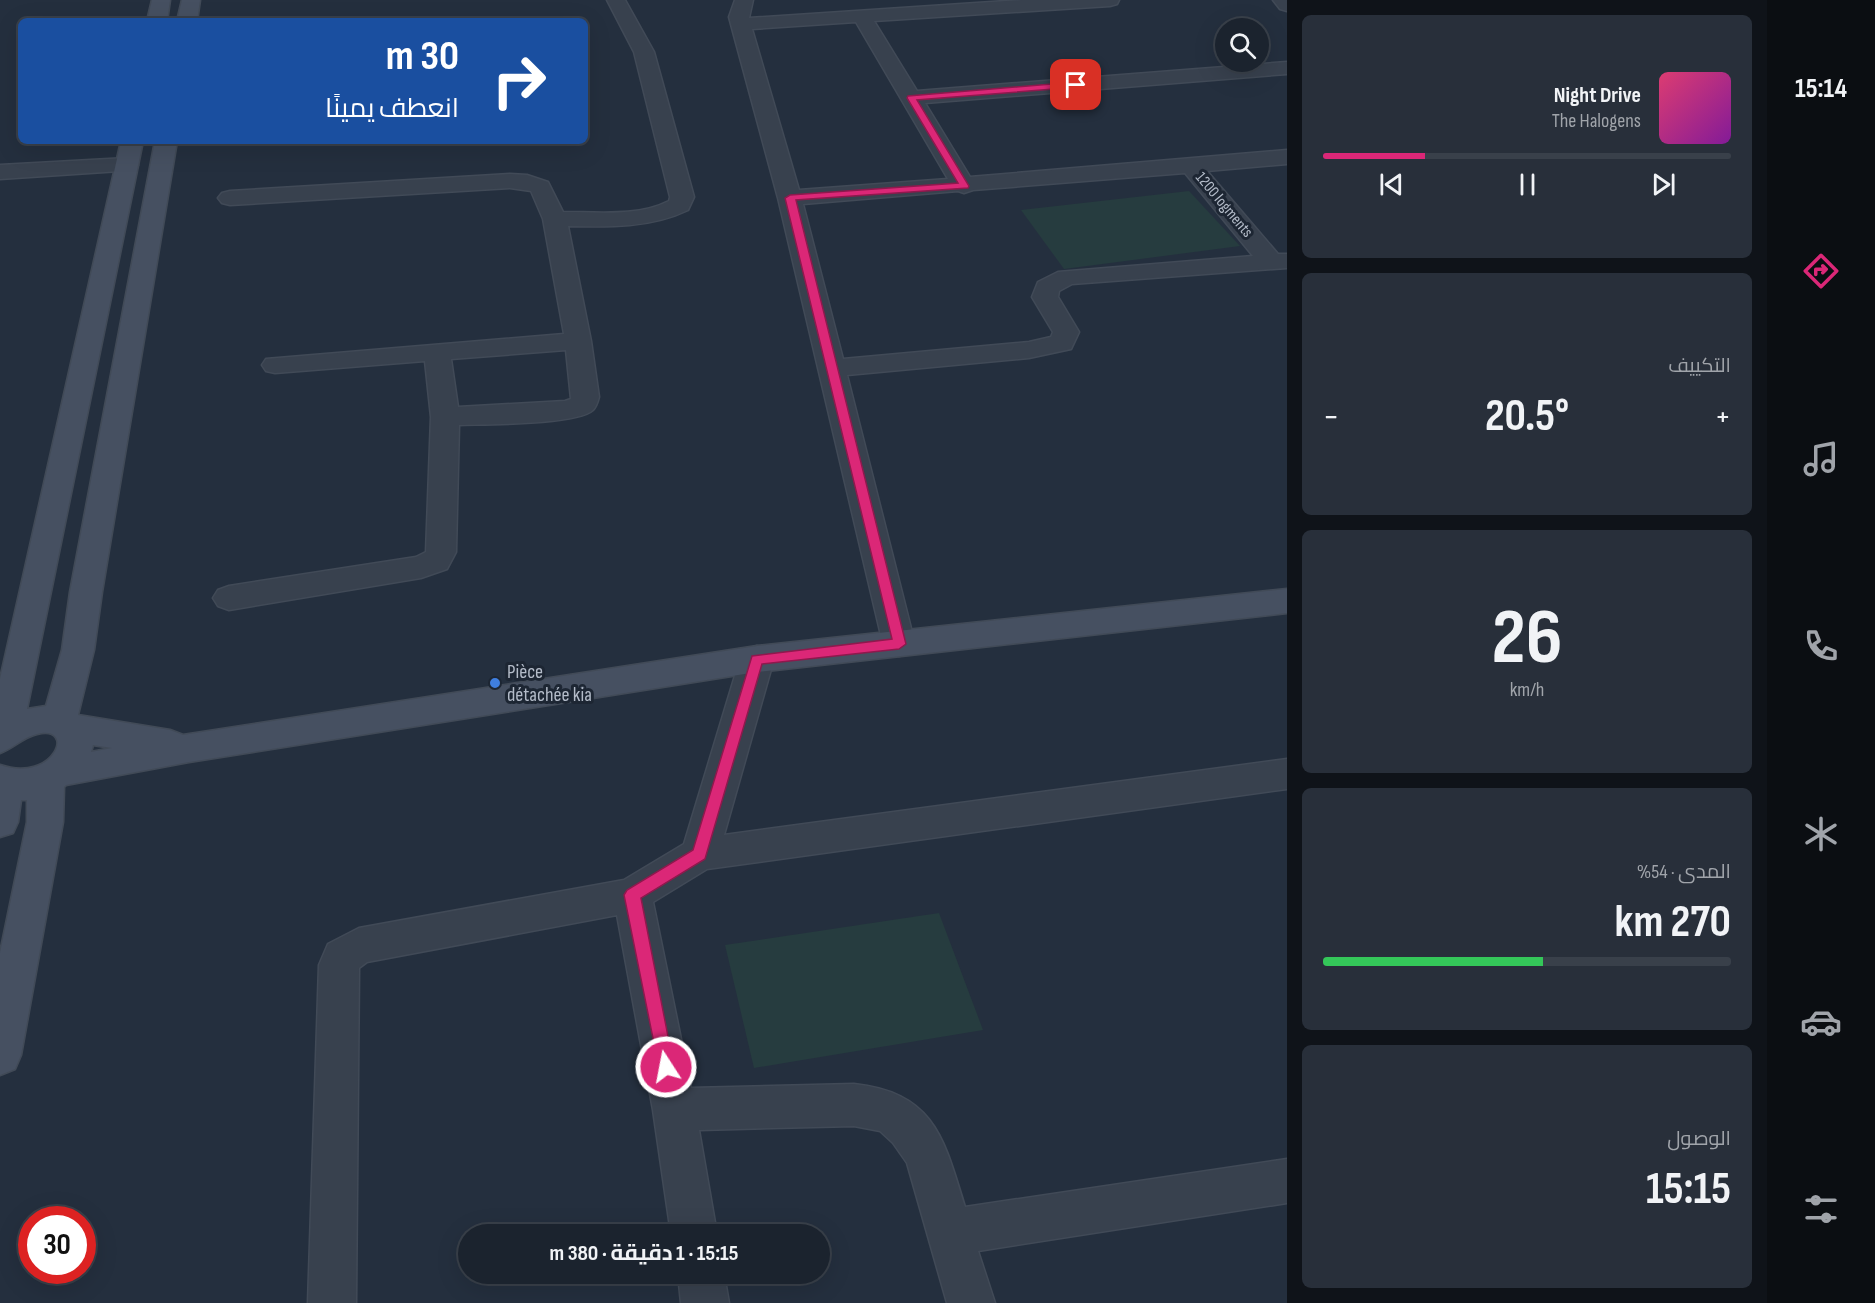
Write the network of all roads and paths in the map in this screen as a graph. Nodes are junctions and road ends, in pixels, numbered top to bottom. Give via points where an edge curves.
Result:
1 (161, 0) edge
2 (191, 0) edge
3 (616, 0) edge
4 (1110, 0) edge
5 (1282, 0) edge
6 (1021, 3) edge
7 (1287, 5) edge
8 (736, 8) edge
9 (862, 17) junction
10 (158, 18) edge
11 (188, 18) edge
12 (1287, 68) edge
13 (911, 98) junction
14 (165, 144) edge
15 (130, 153) edge
16 (1287, 158) edge
17 (1191, 166) junction
18 (0, 172) edge
19 (964, 186) junction
20 (230, 198) dead end
21 (790, 198) junction
22 (555, 219) junction
23 (1279, 262) edge
24 (141, 282) junction
25 (102, 285) junction
26 (578, 342) junction
27 (437, 353) junction
28 (275, 365) dead end
29 (832, 368) junction
30 (445, 417) junction
31 (229, 598) dead end
32 (1287, 601) edge
33 (899, 644) junction
34 (757, 659) junction
35 (64, 724) junction
36 (2, 737) edge
37 (189, 748) junction
38 (1287, 774) edge
39 (53, 776) junction
40 (3, 782) edge
41 (0, 822) edge
42 (700, 854) junction
43 (632, 895) junction
44 (0, 1055) edge
45 (674, 1110) junction
46 (1287, 1181) edge
47 (692, 1224) edge
48 (951, 1232) junction
49 (702, 1284) edge
50 (332, 1303) edge
51 (705, 1303) edge
52 (971, 1303) edge

1 - 10 main road
2 - 11 main road
3 - 22 street via 644,52 682,198 675,208 652,216
4 - 6 street
5 - 7 street
6 - 9 street
8 - 9 street
8 - 21 street
9 - 13 street
12 - 13 street
13 - 19 street
14 - 24 main road
15 - 18 street
15 - 25 main road
16 - 17 street, 1200 logments
17 - 19 street
17 - 23 street, 1200 logments
19 - 21 street
20 - 22 street via 520,181 540,187
21 - 29 street
22 - 26 street
23 - 29 street via 1067,277 1047,287 1046,297 1066,332 1062,343 1029,350
24 - 25 main road
24 - 35 main road
25 - 36 main road
26 - 27 street
26 - 30 street via 585,398 578,408
27 - 28 street
27 - 30 street
29 - 33 street
30 - 31 street via 441,552 436,561 421,567
32 - 33 main road
33 - 34 main road
34 - 37 main road
34 - 42 street
35 - 36 main road via 46,719 28,722
35 - 37 main road
35 - 39 main road via 74,736 75,747 69,761
37 - 39 main road
38 - 42 street
39 - 40 main road via 31,785
39 - 44 main road
40 - 41 main road
42 - 43 street
43 - 45 street
43 - 50 street via 359,946 342,957
45 - 47 street
45 - 48 street via 854,1105 880,1108 908,1128 926,1152
46 - 48 street
48 - 52 street
49 - 51 street

